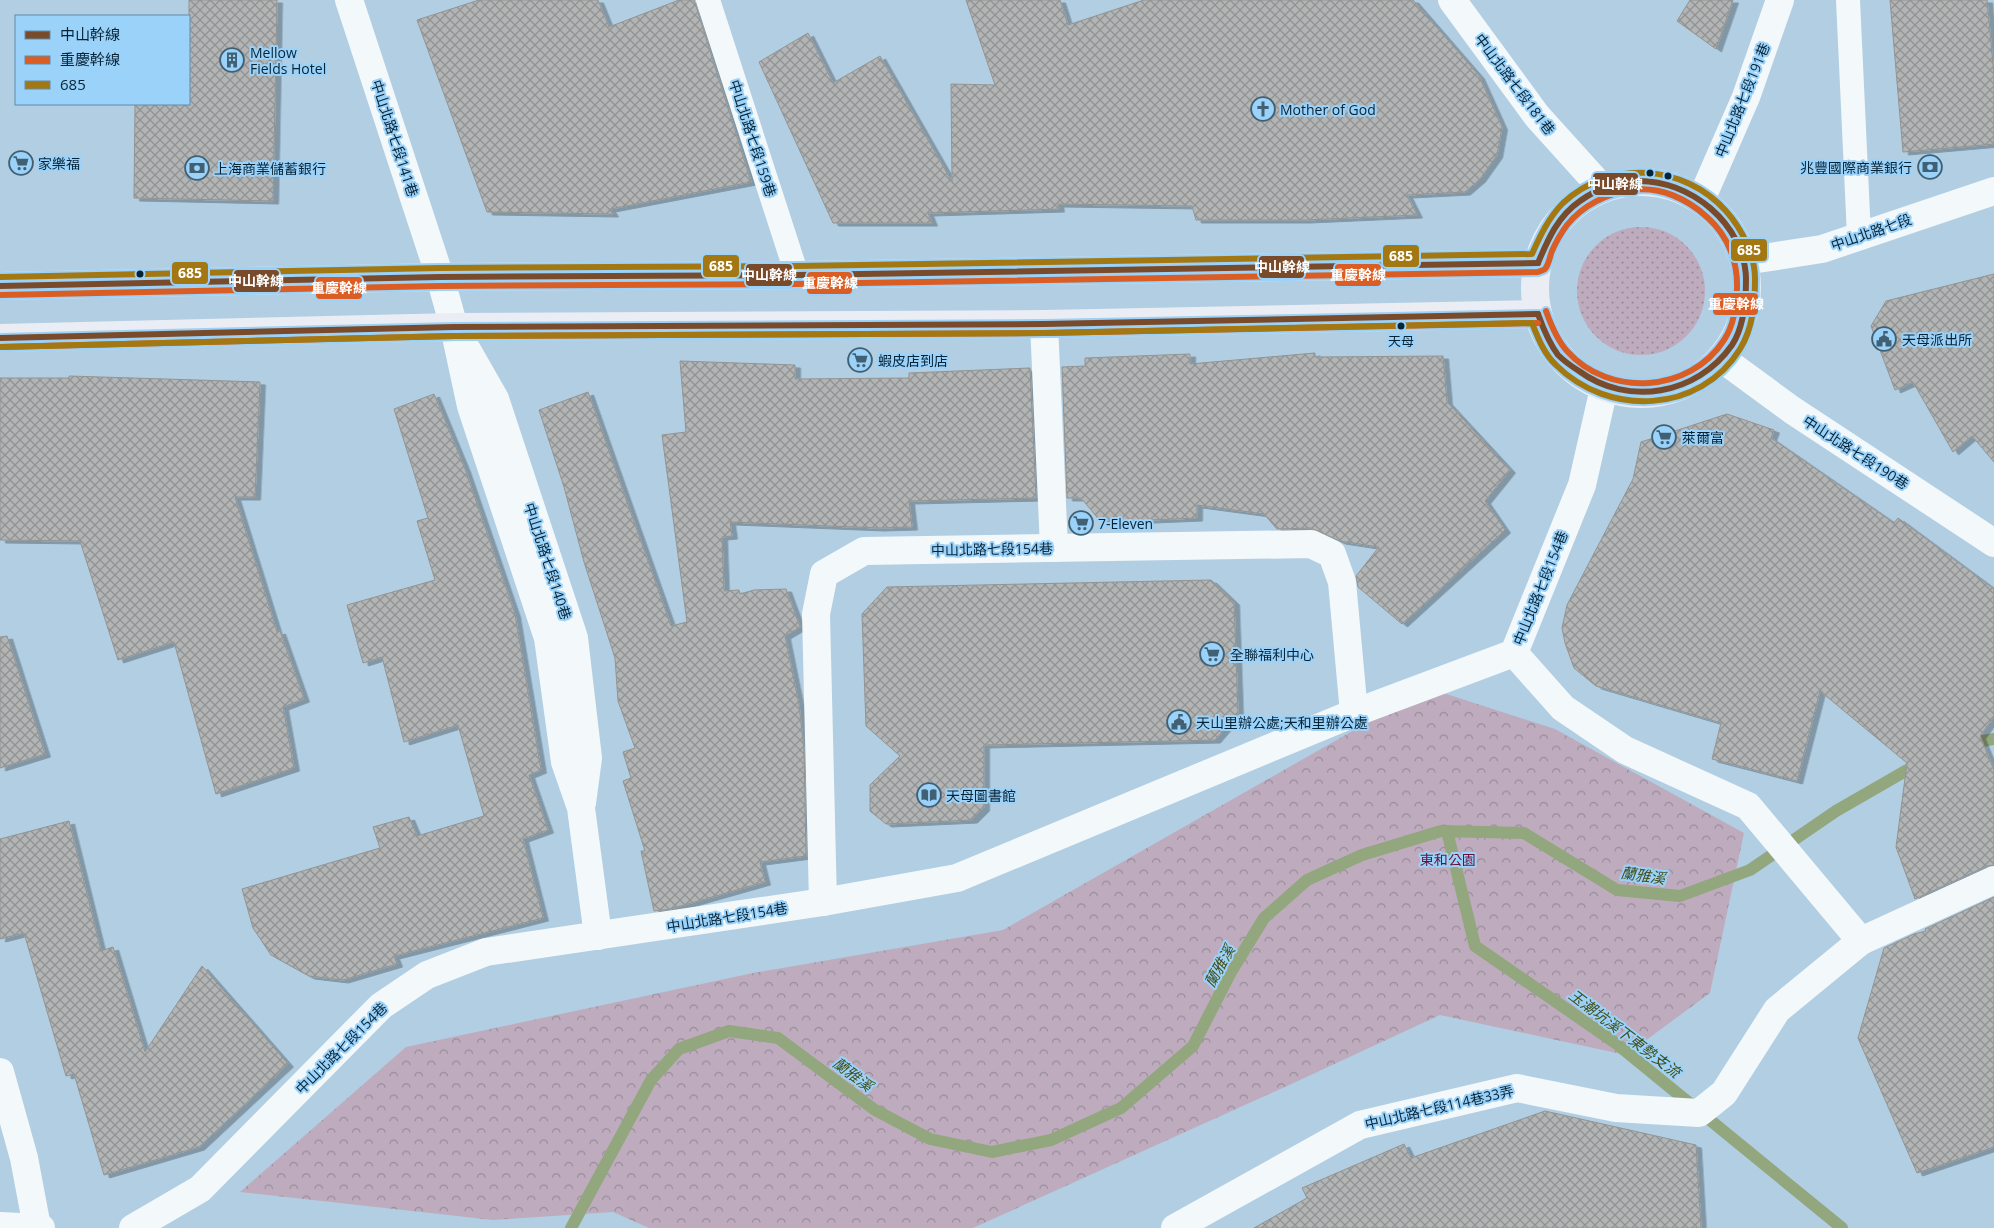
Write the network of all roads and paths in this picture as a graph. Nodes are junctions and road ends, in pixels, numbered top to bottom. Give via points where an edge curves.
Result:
1 (349, 0) edge
2 (708, 0) edge
3 (1452, 0) edge
4 (1780, 0) edge
5 (1848, 0) edge
6 (1602, 188) junction
7 (1994, 191) edge
8 (1701, 200) junction
9 (1859, 236) junction
10 (1744, 262) junction
11 (1538, 263) junction
12 (797, 275) junction
13 (440, 277) junction
14 (0, 286) edge
15 (1538, 314) junction
16 (1044, 324) junction
17 (454, 327) junction
18 (0, 338) edge
19 (1721, 358) junction
20 (1604, 388) junction
21 (1994, 542) edge
22 (1054, 548) junction
23 (1514, 653) junction
24 (1354, 713) junction
25 (1994, 880) edge
26 (823, 902) junction
27 (598, 936) junction
28 (1861, 941) junction
29 (0, 1072) edge
30 (0, 1226) edge
31 (39, 1227) edge
32 (133, 1228) edge
33 (1175, 1228) edge

1 - 13 street, 中山北路七段141巷
2 - 12 lane, 中山北路七段159巷
3 - 6 street, 中山北路七段181巷 via 1537,116
4 - 8 street, 中山北路七段191巷 via 1746,97
5 - 9 lane
6 - 8 main road via 1627,182 1653,181 1678,188
6 - 11 main road via 1580,200 1561,217 1547,239
7 - 9 street, 中山北路七段
8 - 10 main road via 1720,216 1735,238
9 - 10 street, 中山北路七段 via 1822,249
10 - 19 main road via 1747,287 1745,313 1736,336
11 - 12 main road
11 - 15 main road via 1535,288
12 - 13 main road
13 - 14 main road
13 - 17 street, 中山北路七段140巷
15 - 16 main road
15 - 20 main road via 1547,338 1562,359 1582,376
16 - 17 main road
16 - 22 street
17 - 18 main road
17 - 27 street, 中山北路七段140巷 via 471,406 548,638 565,762 581,808
19 - 20 main road via 1680,388 1655,394 1629,394
19 - 21 street, 中山北路七段190巷 via 1792,410
20 - 23 street, 中山北路七段154巷 via 1582,485
22 - 24 street, 中山北路七段154巷 via 1311,544 1332,554 1342,582
22 - 26 street, 中山北路七段154巷 via 864,551 824,574 816,614
23 - 24 street, 中山北路七段154巷
23 - 28 street via 1563,708 1625,750 1748,806
24 - 26 street, 中山北路七段154巷 via 957,878
25 - 28 street, 中山北路七段114巷33弄
26 - 27 street, 中山北路七段154巷
27 - 32 street, 中山北路七段154巷 via 486,952 426,975 381,1006 200,1190
28 - 33 street, 中山北路七段114巷33弄 via 1777,1010 1724,1093 1699,1113 1616,1108 1516,1088 1360,1125
29 - 31 street
30 - 31 street

